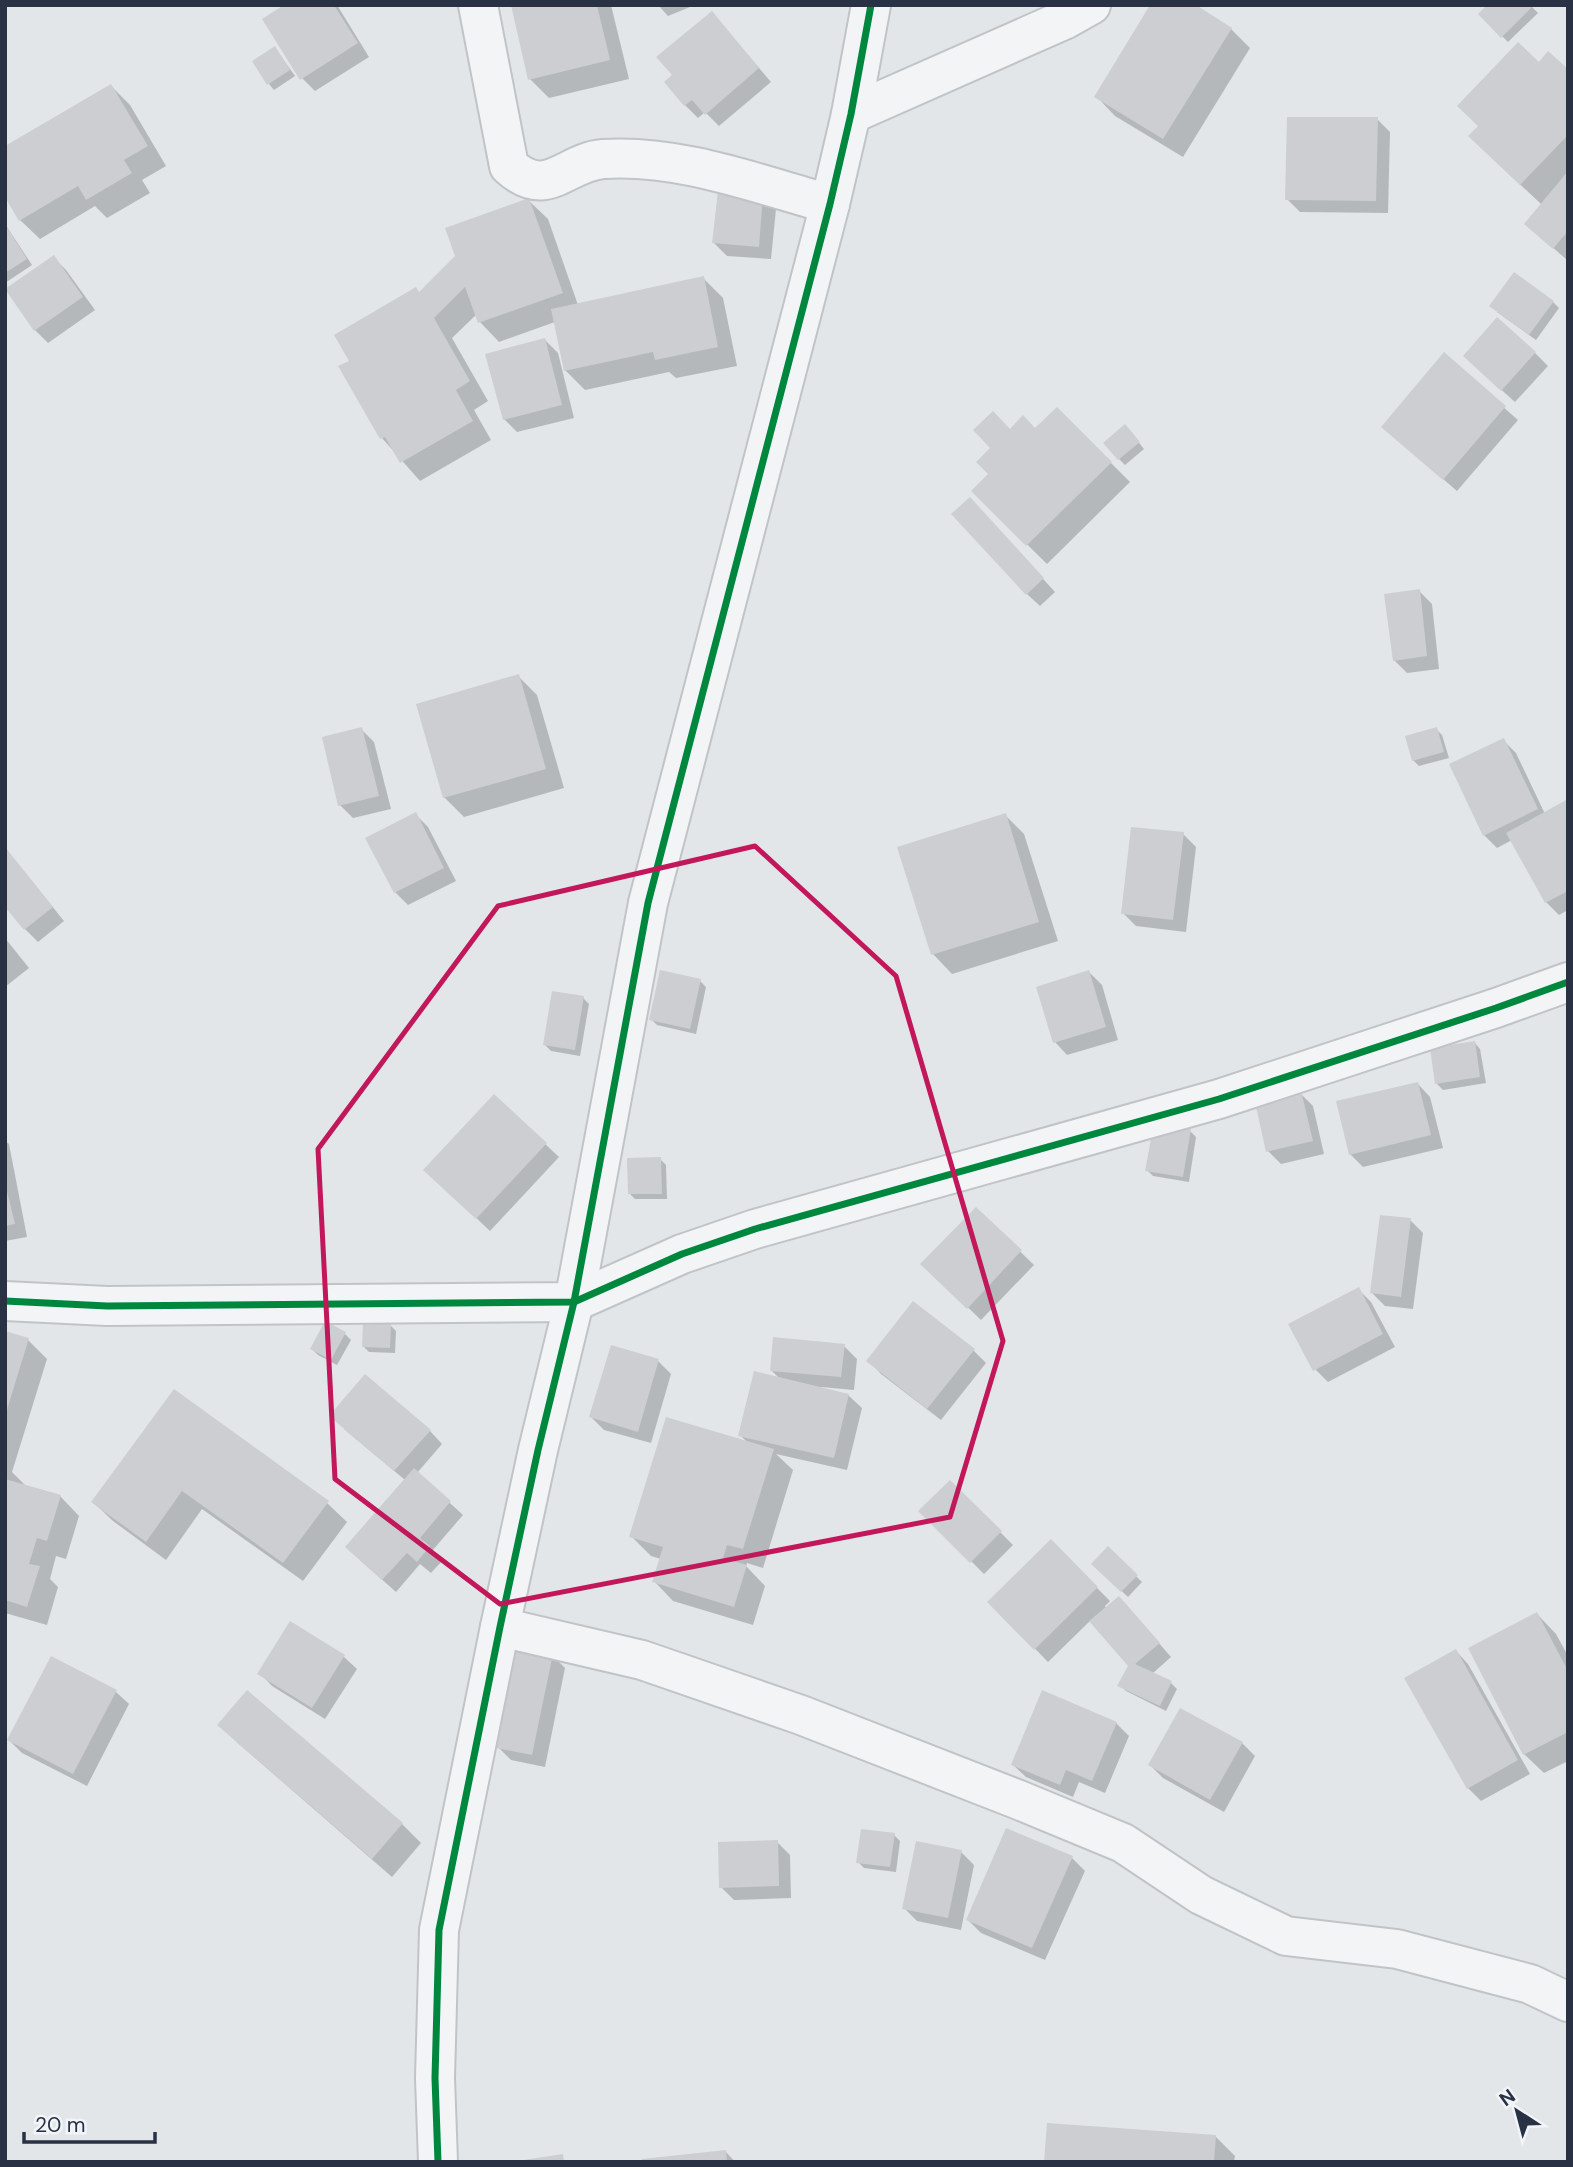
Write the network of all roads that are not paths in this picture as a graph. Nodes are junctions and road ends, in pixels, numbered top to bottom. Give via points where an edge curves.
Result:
1 (478, 5) edge
2 (871, 5) edge
3 (1091, 5) edge
4 (851, 114) junction
5 (830, 204) junction
6 (1568, 982) edge
7 (5, 1301) edge
8 (574, 1302) junction
9 (500, 1627) junction
10 (1568, 2002) edge
11 (439, 2162) edge

1 - 5 street via 509,166 523,179 544,181 600,159 645,158
2 - 4 street
3 - 4 street
4 - 5 street
5 - 8 street via 648,903
6 - 8 street via 1219,1099 755,1229 682,1254
7 - 8 street via 107,1306
8 - 9 street
9 - 10 street via 642,1660 801,1715 1006,1795 1123,1843 1201,1895 1286,1936 1397,1949 1530,1984
9 - 11 street via 439,1930 435,2078

